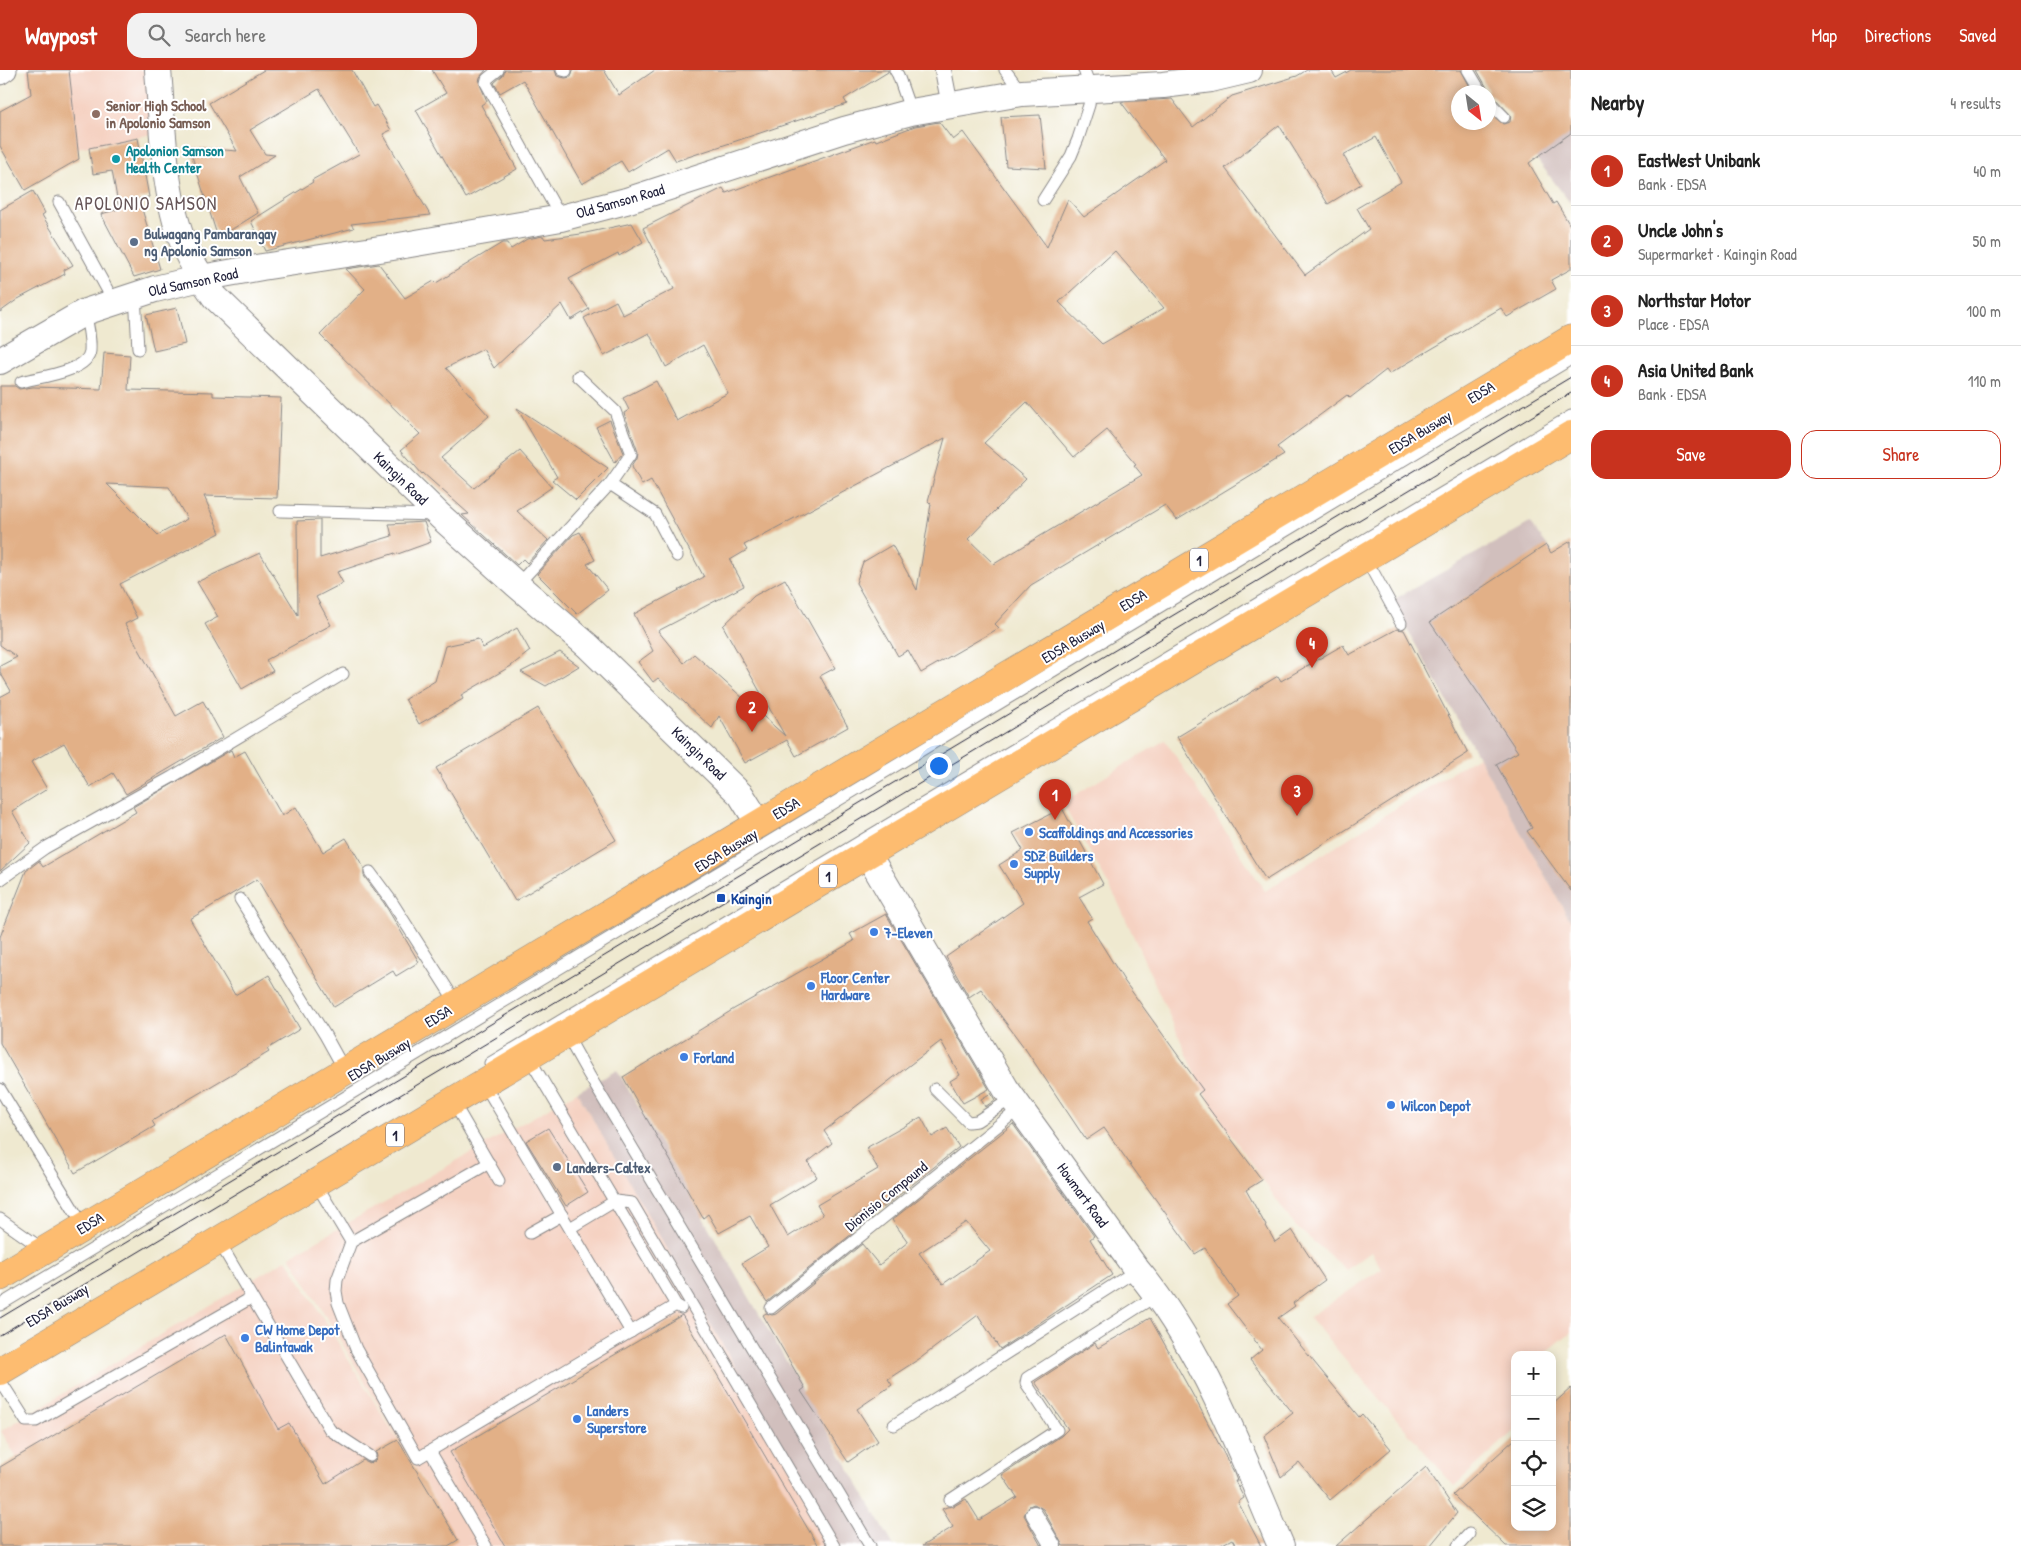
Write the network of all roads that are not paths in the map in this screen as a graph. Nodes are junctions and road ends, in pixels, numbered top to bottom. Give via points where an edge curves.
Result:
1 (6, 70) edge
2 (158, 70) edge
3 (498, 70) edge
4 (895, 70) edge
5 (943, 70) edge
6 (1005, 70) edge
7 (1249, 70) edge
8 (1468, 70) edge
9 (0, 74) edge
10 (1159, 78) edge
11 (1088, 80) edge
12 (1477, 85) edge
13 (1022, 93) junction
14 (950, 106) junction
15 (1496, 109) edge
16 (911, 112) junction
17 (1504, 117) dead end
18 (1043, 200) dead end
19 (59, 202) dead end
20 (561, 218) junction
21 (201, 278) junction
22 (125, 298) junction
23 (86, 312) junction
24 (1571, 338) edge
25 (138, 349) dead end
26 (1571, 359) edge
27 (0, 361) edge
28 (578, 376) dead end
29 (21, 382) dead end
30 (1571, 416) edge
31 (1571, 435) edge
32 (610, 484) junction
33 (280, 511) dead end
34 (440, 516) junction
35 (677, 556) dead end
36 (1366, 557) junction
37 (517, 585) junction
38 (1401, 623) dead end
39 (343, 674) dead end
40 (759, 824) junction
41 (866, 853) junction
42 (370, 872) dead end
43 (0, 880) edge
44 (240, 899) dead end
45 (457, 1004) junction
46 (566, 1033) junction
47 (528, 1056) junction
48 (346, 1071) junction
49 (480, 1077) junction
50 (0, 1089) edge
51 (935, 1089) dead end
52 (452, 1100) junction
53 (1016, 1103) junction
54 (489, 1163) junction
55 (499, 1181) dead end
56 (315, 1182) junction
57 (615, 1202) junction
58 (562, 1215) junction
59 (0, 1219) edge
60 (84, 1227) junction
61 (570, 1228) junction
62 (530, 1233) dead end
63 (218, 1240) junction
64 (351, 1242) junction
65 (44, 1250) junction
66 (1137, 1270) junction
67 (0, 1277) edge
68 (1158, 1295) junction
69 (251, 1298) junction
70 (0, 1305) edge
71 (676, 1305) junction
72 (771, 1308) dead end
73 (697, 1315) junction
74 (631, 1332) junction
75 (0, 1370) edge
76 (0, 1380) edge
77 (894, 1424) dead end
78 (430, 1451) junction
79 (370, 1456) dead end
80 (950, 1500) dead end
81 (1034, 1514) dead end
82 (1469, 1534) dead end
83 (486, 1546) edge
84 (834, 1546) edge
85 (870, 1546) edge
86 (1053, 1546) edge
87 (1281, 1546) edge
88 (1458, 1546) edge

1 - 9 street
2 - 21 street, Kaingin Road via 167,170 177,223
3 - 20 lane via 486,84
4 - 16 lane
5 - 14 street
6 - 13 lane
7 - 10 street, Old Samson Road via 1212,79
8 - 12 lane
10 - 11 street, Old Samson Road
11 - 13 street, Old Samson Road
11 - 18 lane via 1089,105 1078,139
13 - 14 street, Old Samson Road
14 - 16 street, Old Samson Road
15 - 17 lane
16 - 20 street, Old Samson Road via 844,130 626,201
19 - 22 lane
20 - 21 street, Old Samson Road
21 - 22 street, Old Samson Road
21 - 34 street, Kaingin Road via 224,307
22 - 23 street, Old Samson Road
22 - 25 lane
23 - 27 street, Old Samson Road
23 - 29 lane via 90,352 84,362 70,370
24 - 40 highway, EDSA / 1
26 - 70 lane, EDSA Busway
28 - 32 lane via 616,411 631,454
30 - 49 lane
31 - 36 highway, 1
32 - 35 lane via 655,514
32 - 37 lane
33 - 34 lane
34 - 37 street, Kaingin Road
36 - 38 lane
36 - 41 highway, 1
37 - 40 street, Kaingin Road via 588,646 741,795
39 - 43 lane via 172,777 45,848
40 - 45 highway, EDSA / 1
41 - 46 highway, 1
41 - 53 street, Howmart Road
42 - 45 lane
44 - 48 lane
45 - 48 highway, EDSA / 1
46 - 47 highway, 1
46 - 85 lane
47 - 49 highway, 1
47 - 57 lane
48 - 60 highway, EDSA / 1
49 - 52 highway, 1
49 - 58 lane
50 - 60 lane
51 - 53 lane via 968,1122
52 - 54 lane
52 - 56 highway, 1
53 - 66 street, Howmart Road
53 - 72 lane, Dionisio Compound
54 - 55 lane
54 - 64 lane
56 - 63 highway, 1
56 - 64 lane
57 - 61 lane
57 - 71 lane
57 - 73 lane via 632,1203
58 - 61 lane
58 - 62 lane
59 - 65 lane
60 - 65 highway, EDSA / 1
61 - 74 lane
63 - 69 lane
63 - 75 highway, 1
64 - 78 lane via 337,1286 344,1321 418,1458
65 - 67 highway, EDSA / 1
66 - 68 street, Howmart Road
66 - 77 lane
68 - 80 lane via 1027,1378 1026,1383 1057,1430
68 - 87 street, Howmart Road via 1201,1366
69 - 76 lane via 36,1421 26,1421
69 - 79 lane via 330,1430
71 - 73 lane
71 - 74 lane
73 - 84 lane
74 - 78 lane
78 - 83 lane
81 - 86 street
82 - 88 lane

